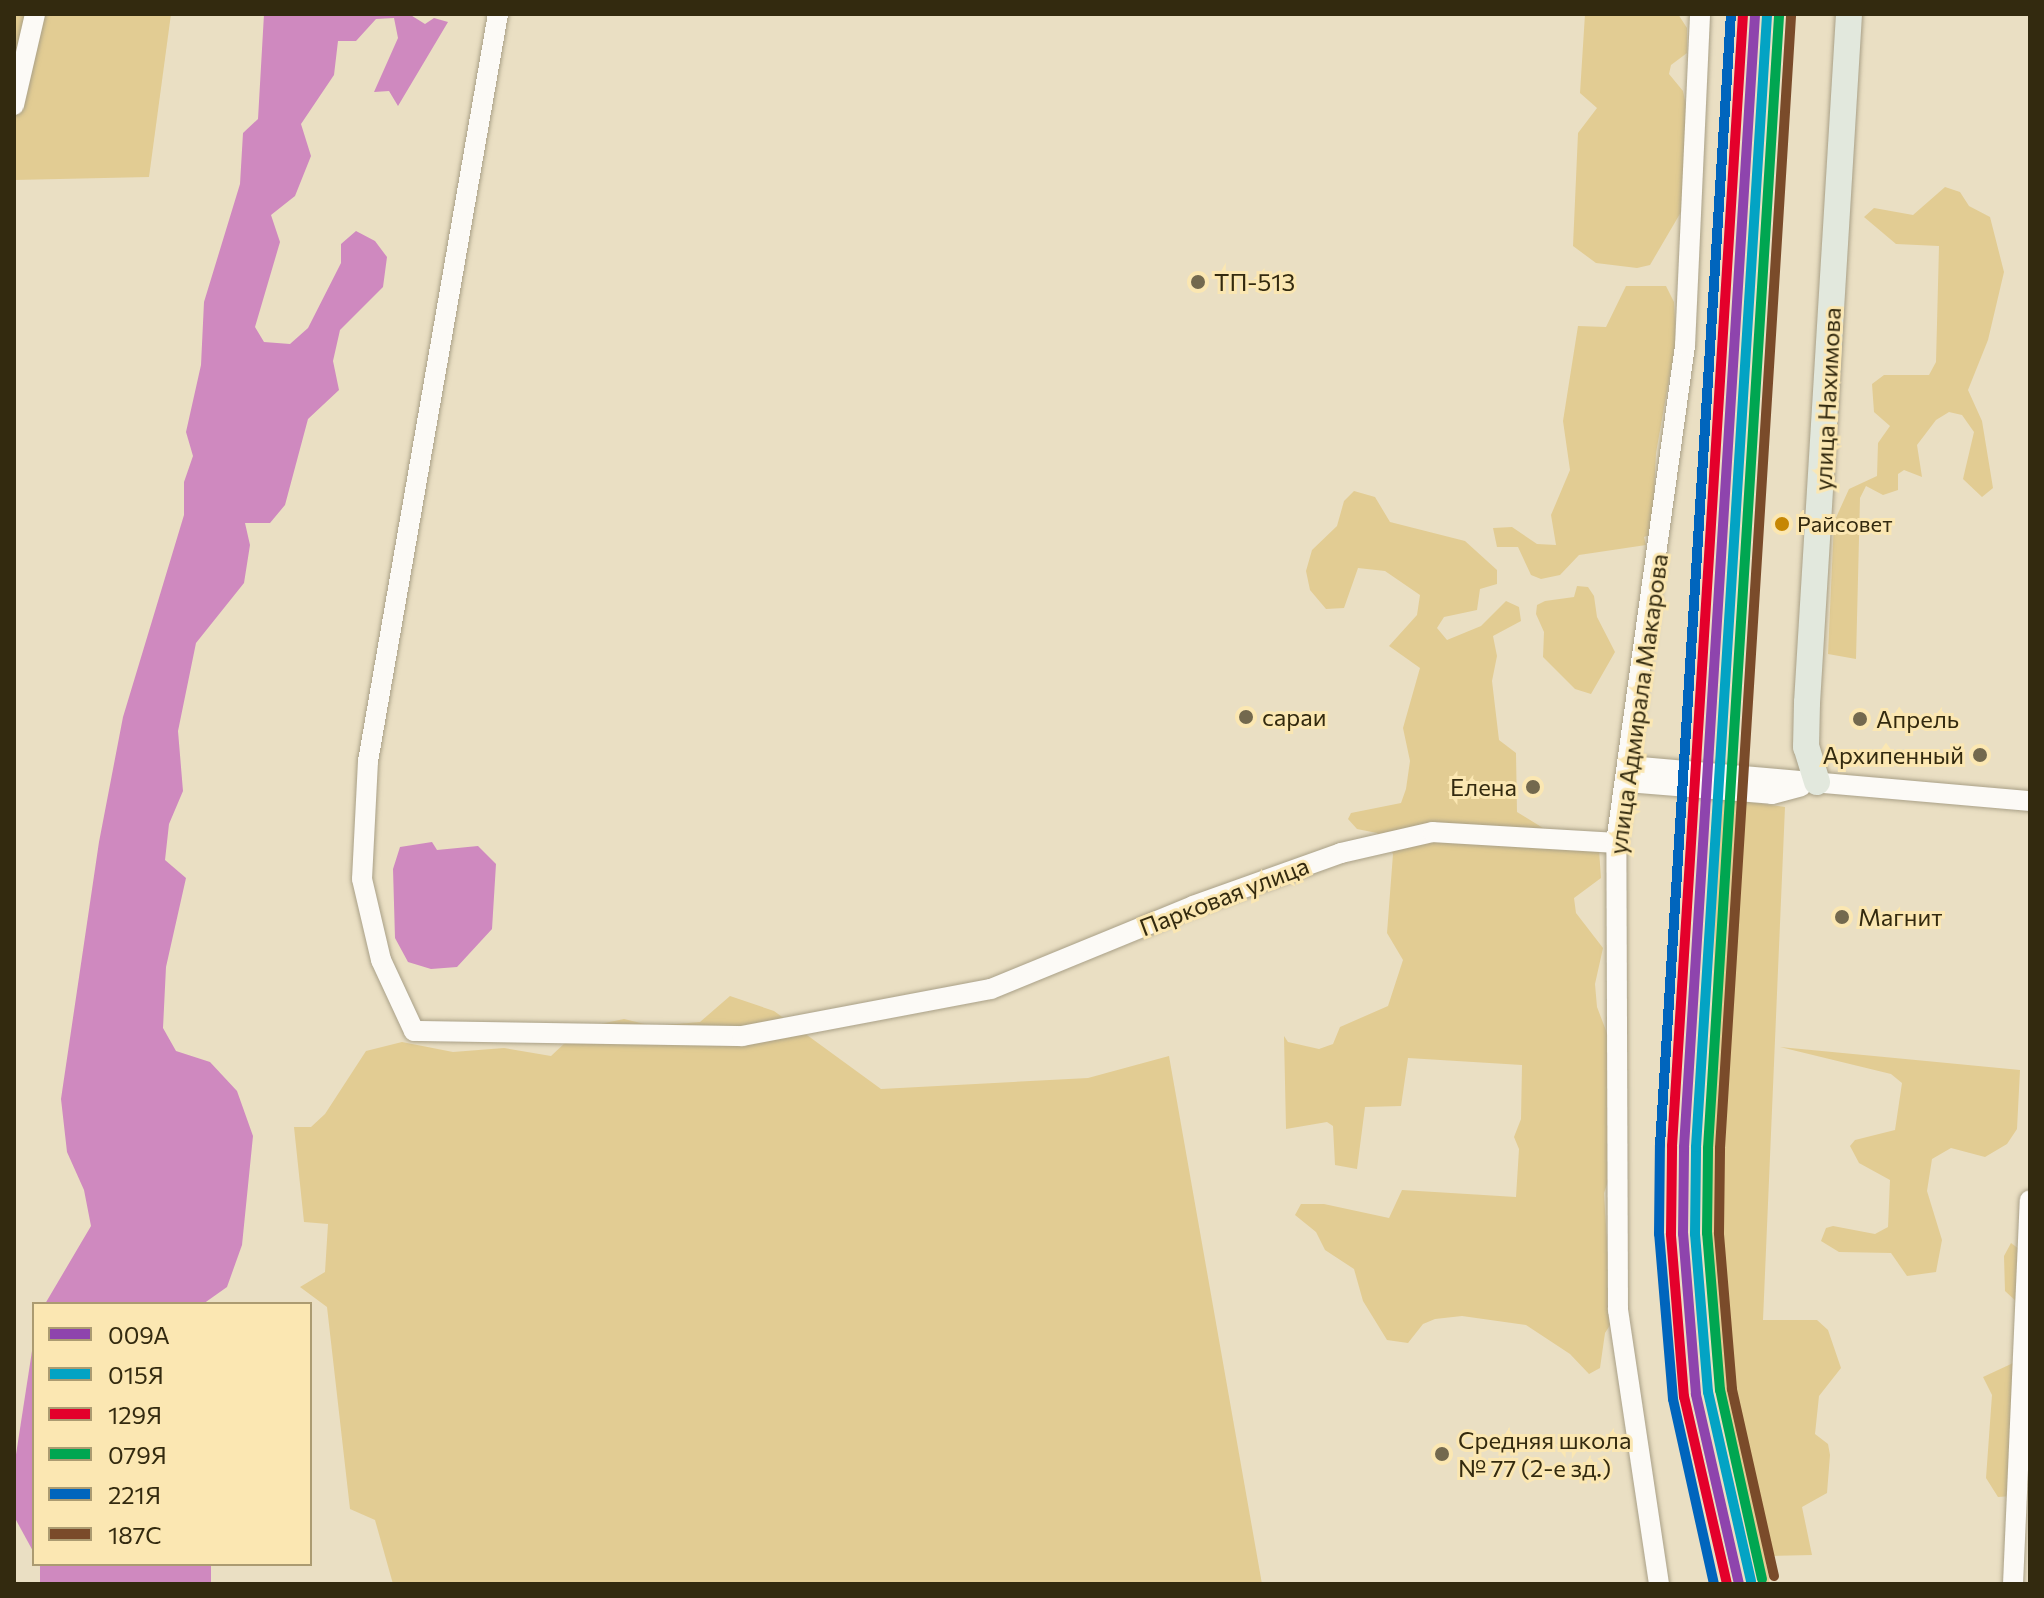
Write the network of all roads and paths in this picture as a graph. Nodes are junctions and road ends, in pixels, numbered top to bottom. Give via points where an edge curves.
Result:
1 (35, 14) edge
2 (498, 14) edge
3 (1700, 14) edge
4 (1849, 14) edge
5 (14, 105) edge
6 (1628, 774) junction
7 (1817, 782) junction
8 (2030, 801) edge
9 (1616, 843) junction
10 (2030, 1200) edge
11 (1659, 1584) edge
12 (2013, 1584) edge

1 - 5 street
2 - 9 street, Парковая улица via 368,761 362,879 381,960 414,1031 742,1036 991,989 1193,906 1341,853 1433,832
3 - 6 street, улица Адмирала Макарова via 1685,346
4 - 7 main road, улица Нахимова via 1807,703 1806,747
6 - 7 street
6 - 9 street, улица Адмирала Макарова
7 - 8 street via 1853,790
9 - 11 street, улица Адмирала Макарова via 1618,1310
10 - 12 street

